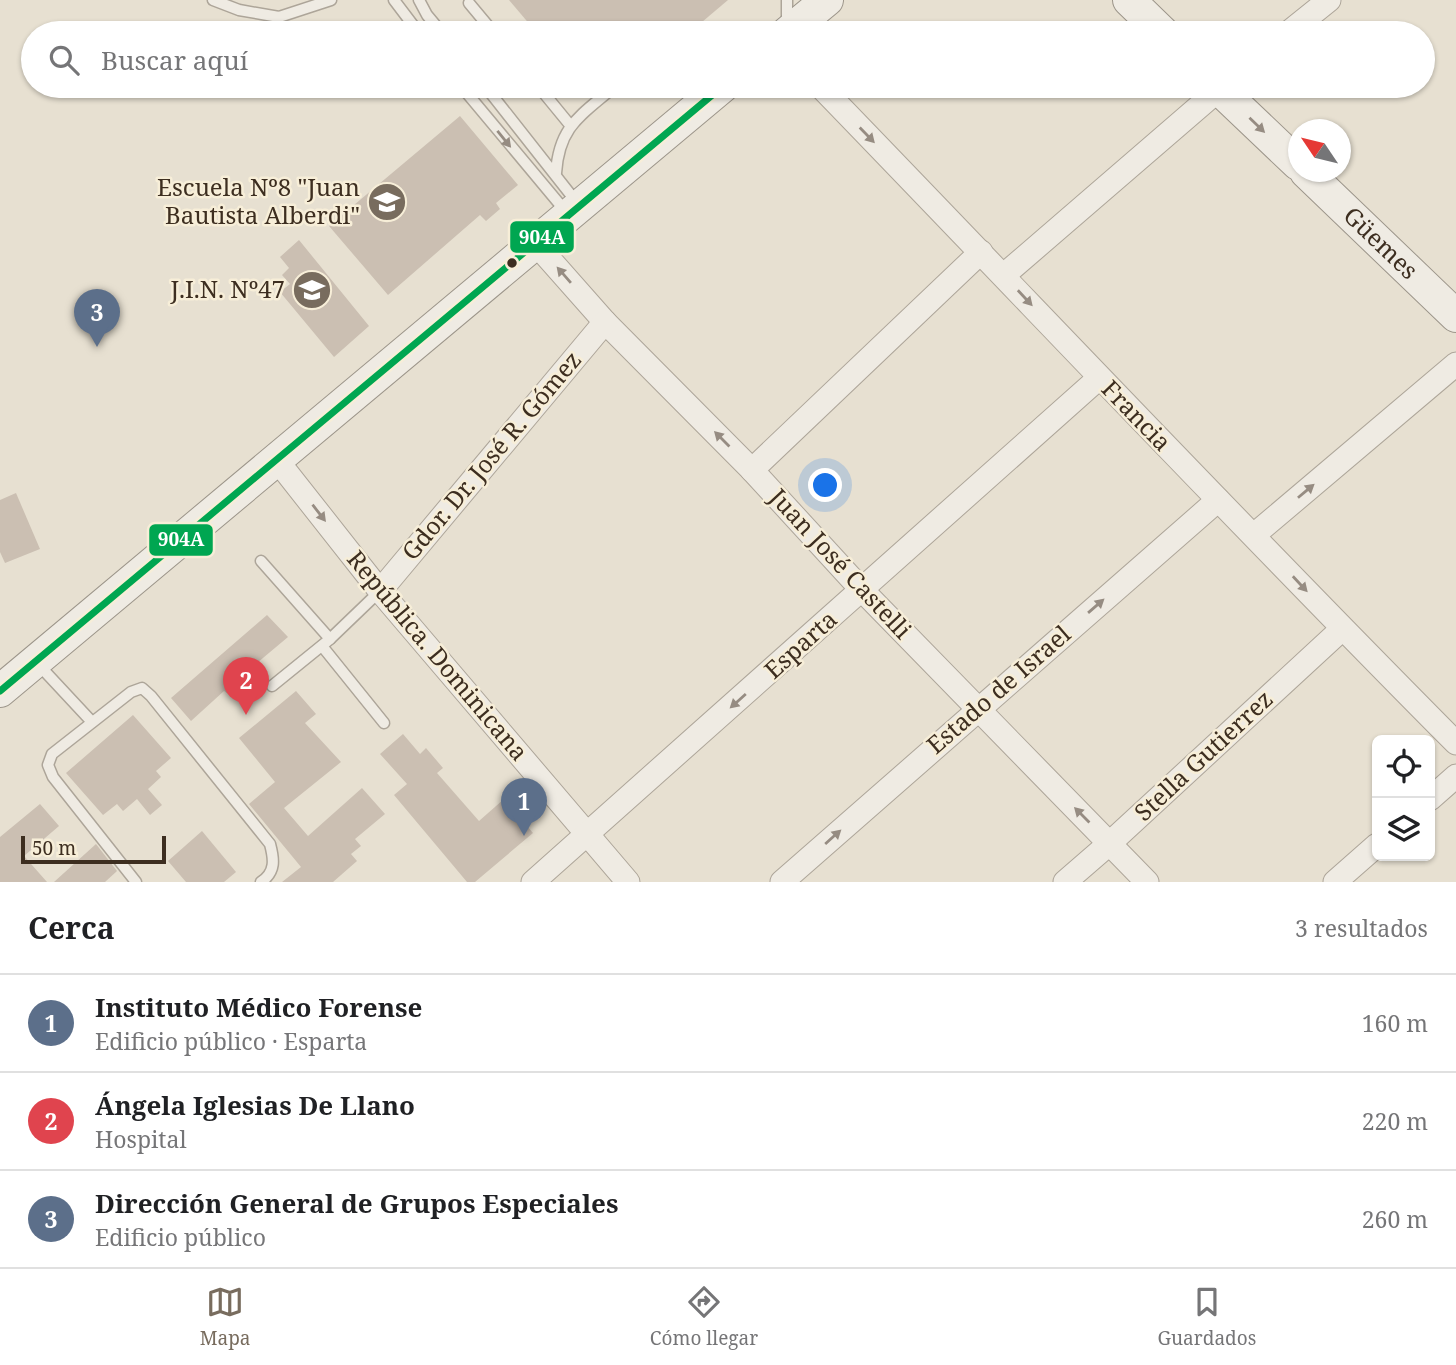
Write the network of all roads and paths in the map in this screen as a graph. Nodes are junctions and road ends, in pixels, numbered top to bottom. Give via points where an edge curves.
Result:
1 (213, 0) edge
2 (331, 0) edge
3 (394, 0) edge
4 (419, 0) edge
5 (786, 0) edge
6 (827, 0) edge
7 (1129, 0) edge
8 (1329, 0) edge
9 (470, 4) dead end
10 (410, 21) edge
11 (432, 21) edge
12 (484, 21) edge
13 (787, 21) edge
14 (802, 21) edge
15 (1151, 21) edge
16 (1303, 21) edge
17 (472, 98) edge
18 (495, 98) edge
19 (548, 98) edge
20 (601, 98) edge
21 (695, 98) edge
22 (832, 98) edge
23 (1206, 98) edge
24 (1230, 98) edge
25 (570, 125) junction
26 (1288, 154) edge
27 (556, 173) junction
28 (1316, 182) edge
29 (575, 211) junction
30 (536, 244) junction
31 (981, 252) junction
32 (1004, 275) junction
33 (1456, 316) edge
34 (605, 322) junction
35 (1456, 364) edge
36 (1099, 378) junction
37 (276, 459) junction
38 (752, 470) junction
39 (1218, 500) junction
40 (1254, 535) junction
41 (261, 561) dead end
42 (862, 590) junction
43 (380, 591) junction
44 (1342, 629) junction
45 (326, 643) junction
46 (35, 661) junction
47 (272, 686) dead end
48 (0, 691) edge
49 (977, 709) junction
50 (92, 723) junction
51 (384, 723) dead end
52 (1456, 743) edge
53 (1456, 776) edge
54 (1431, 798) edge
55 (588, 836) junction
56 (1110, 843) junction
57 (1372, 849) edge
58 (136, 882) edge
59 (261, 882) edge
60 (533, 882) edge
61 (628, 882) edge
62 (782, 882) edge
63 (1065, 882) edge
64 (1147, 882) edge
65 (1335, 882) edge

1 - 2 lane via 279,17
3 - 10 lane
4 - 11 lane
5 - 13 lane
6 - 14 main road
7 - 15 main road
8 - 16 street
9 - 12 lane
17 -> 29 lane
18 - 27 lane
19 - 25 lane
20 - 25 lane
21 - 29 main road
22 -> 31 street, Francia
23 - 32 street
24 -> 26 main road
25 - 27 lane via 561,141
27 - 29 lane
28 - 33 main road, Güemes
29 - 30 main road
34 -> 30 street, Juan José Castelli
30 - 37 main road
31 - 32 street, Francia
31 - 38 street
32 -> 36 street, Francia
38 -> 34 street, Juan José Castelli
34 - 43 street, Gdor. Dr. José R. Gómez
40 -> 35 street
36 - 39 street, Francia
36 - 42 street, Esparta
37 -> 43 street, República. Dominicana
37 - 46 main road
38 - 42 street, Juan José Castelli
39 - 40 street, Francia
49 -> 39 street, Estado de Israel
40 -> 44 street, Francia
41 - 45 lane
42 - 49 street, Juan José Castelli
42 -> 55 street, Esparta
43 - 45 lane
43 - 55 street, República. Dominicana
44 - 52 street, Francia
44 - 56 street, Stella Gutierrez
45 - 47 lane
45 - 51 lane
46 - 48 main road
46 - 50 lane
56 -> 49 street, Juan José Castelli
62 -> 49 street, Estado de Israel
50 - 58 lane via 52,754 48,765
50 - 59 lane via 131,692 142,688 151,695 270,844 275,862
53 - 54 street
55 - 60 street, Esparta
55 - 61 street, República. Dominicana
56 - 63 street, Stella Gutierrez
56 - 64 street, Juan José Castelli
57 - 65 street

